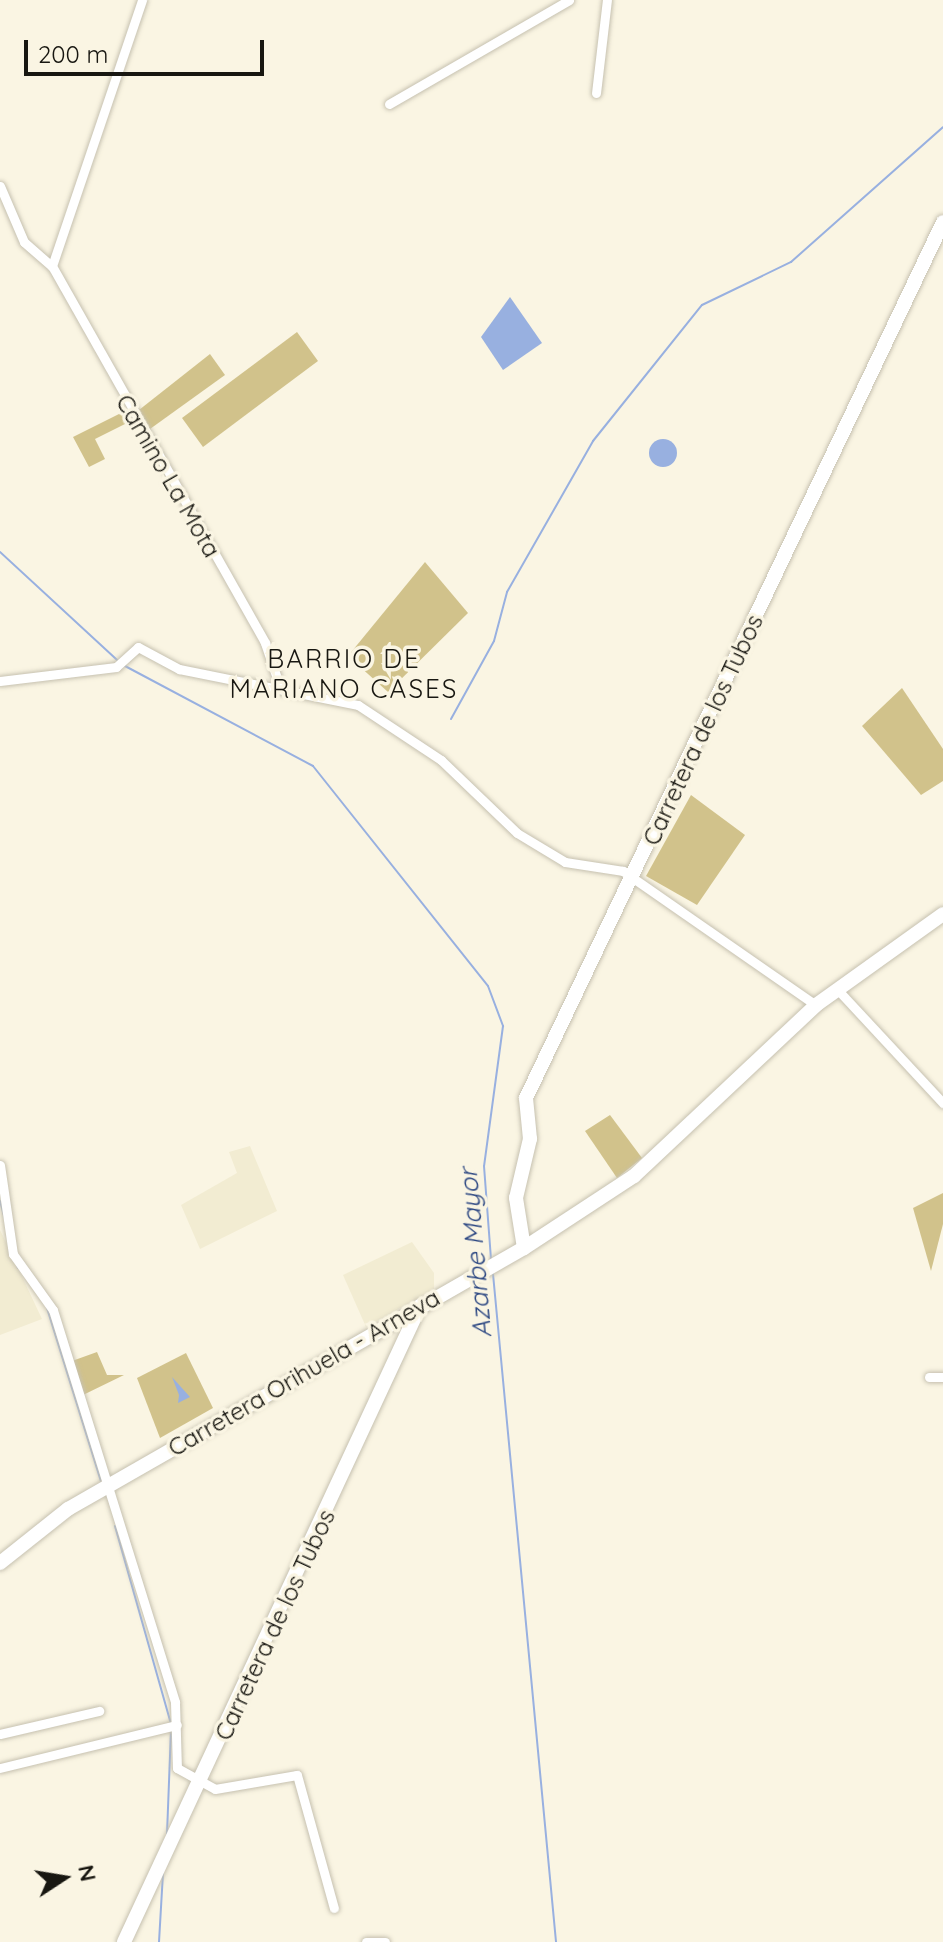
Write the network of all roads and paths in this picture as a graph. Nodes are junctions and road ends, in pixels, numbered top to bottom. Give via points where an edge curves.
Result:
1 (142, 0) edge
2 (569, 0) edge
3 (607, 0) edge
4 (596, 93) dead end
5 (389, 104) dead end
6 (0, 186) edge
7 (943, 222) edge
8 (52, 266) junction
9 (0, 681) edge
10 (280, 687) junction
11 (633, 878) junction
12 (943, 914) edge
13 (837, 989) junction
14 (816, 1005) junction
15 (943, 1103) edge
16 (0, 1165) edge
17 (524, 1248) junction
18 (420, 1306) junction
19 (929, 1377) dead end
20 (943, 1377) edge
21 (105, 1487) junction
22 (0, 1563) edge
23 (99, 1711) dead end
24 (177, 1725) junction
25 (0, 1734) edge
26 (0, 1768) edge
27 (198, 1785) junction
28 (334, 1908) dead end
29 (124, 1942) edge
30 (366, 1942) edge
31 (385, 1942) edge

1 - 8 street
2 - 5 street
3 - 4 street
6 - 8 street, Camino La Mota via 24,242
7 - 11 street, Carretera de los Tubos
8 - 10 street, Camino La Mota via 265,643
9 - 10 street via 116,667 131,649 145,647 179,669
10 - 11 street via 375,713 441,760 530,842 565,862
11 - 14 street
11 - 17 street, Carretera de los Tubos via 526,1098 530,1139 516,1198
12 - 13 street, Carretera Orihuela - Arneva
13 - 14 street, Carretera Orihuela - Arneva
13 - 15 street
14 - 17 street, Carretera Orihuela - Arneva via 634,1176
16 - 21 street via 13,1254 53,1310
17 - 18 street, Carretera Orihuela - Arneva
18 - 21 street, Carretera Orihuela - Arneva
18 - 27 street, Carretera de los Tubos
19 - 20 street
21 - 22 street, Carretera Orihuela - Arneva
21 - 24 street
23 - 25 street
24 - 26 street
24 - 27 street via 177,1768
27 - 28 street via 215,1789 297,1775
27 - 29 street, Carretera de los Tubos
30 - 31 street

